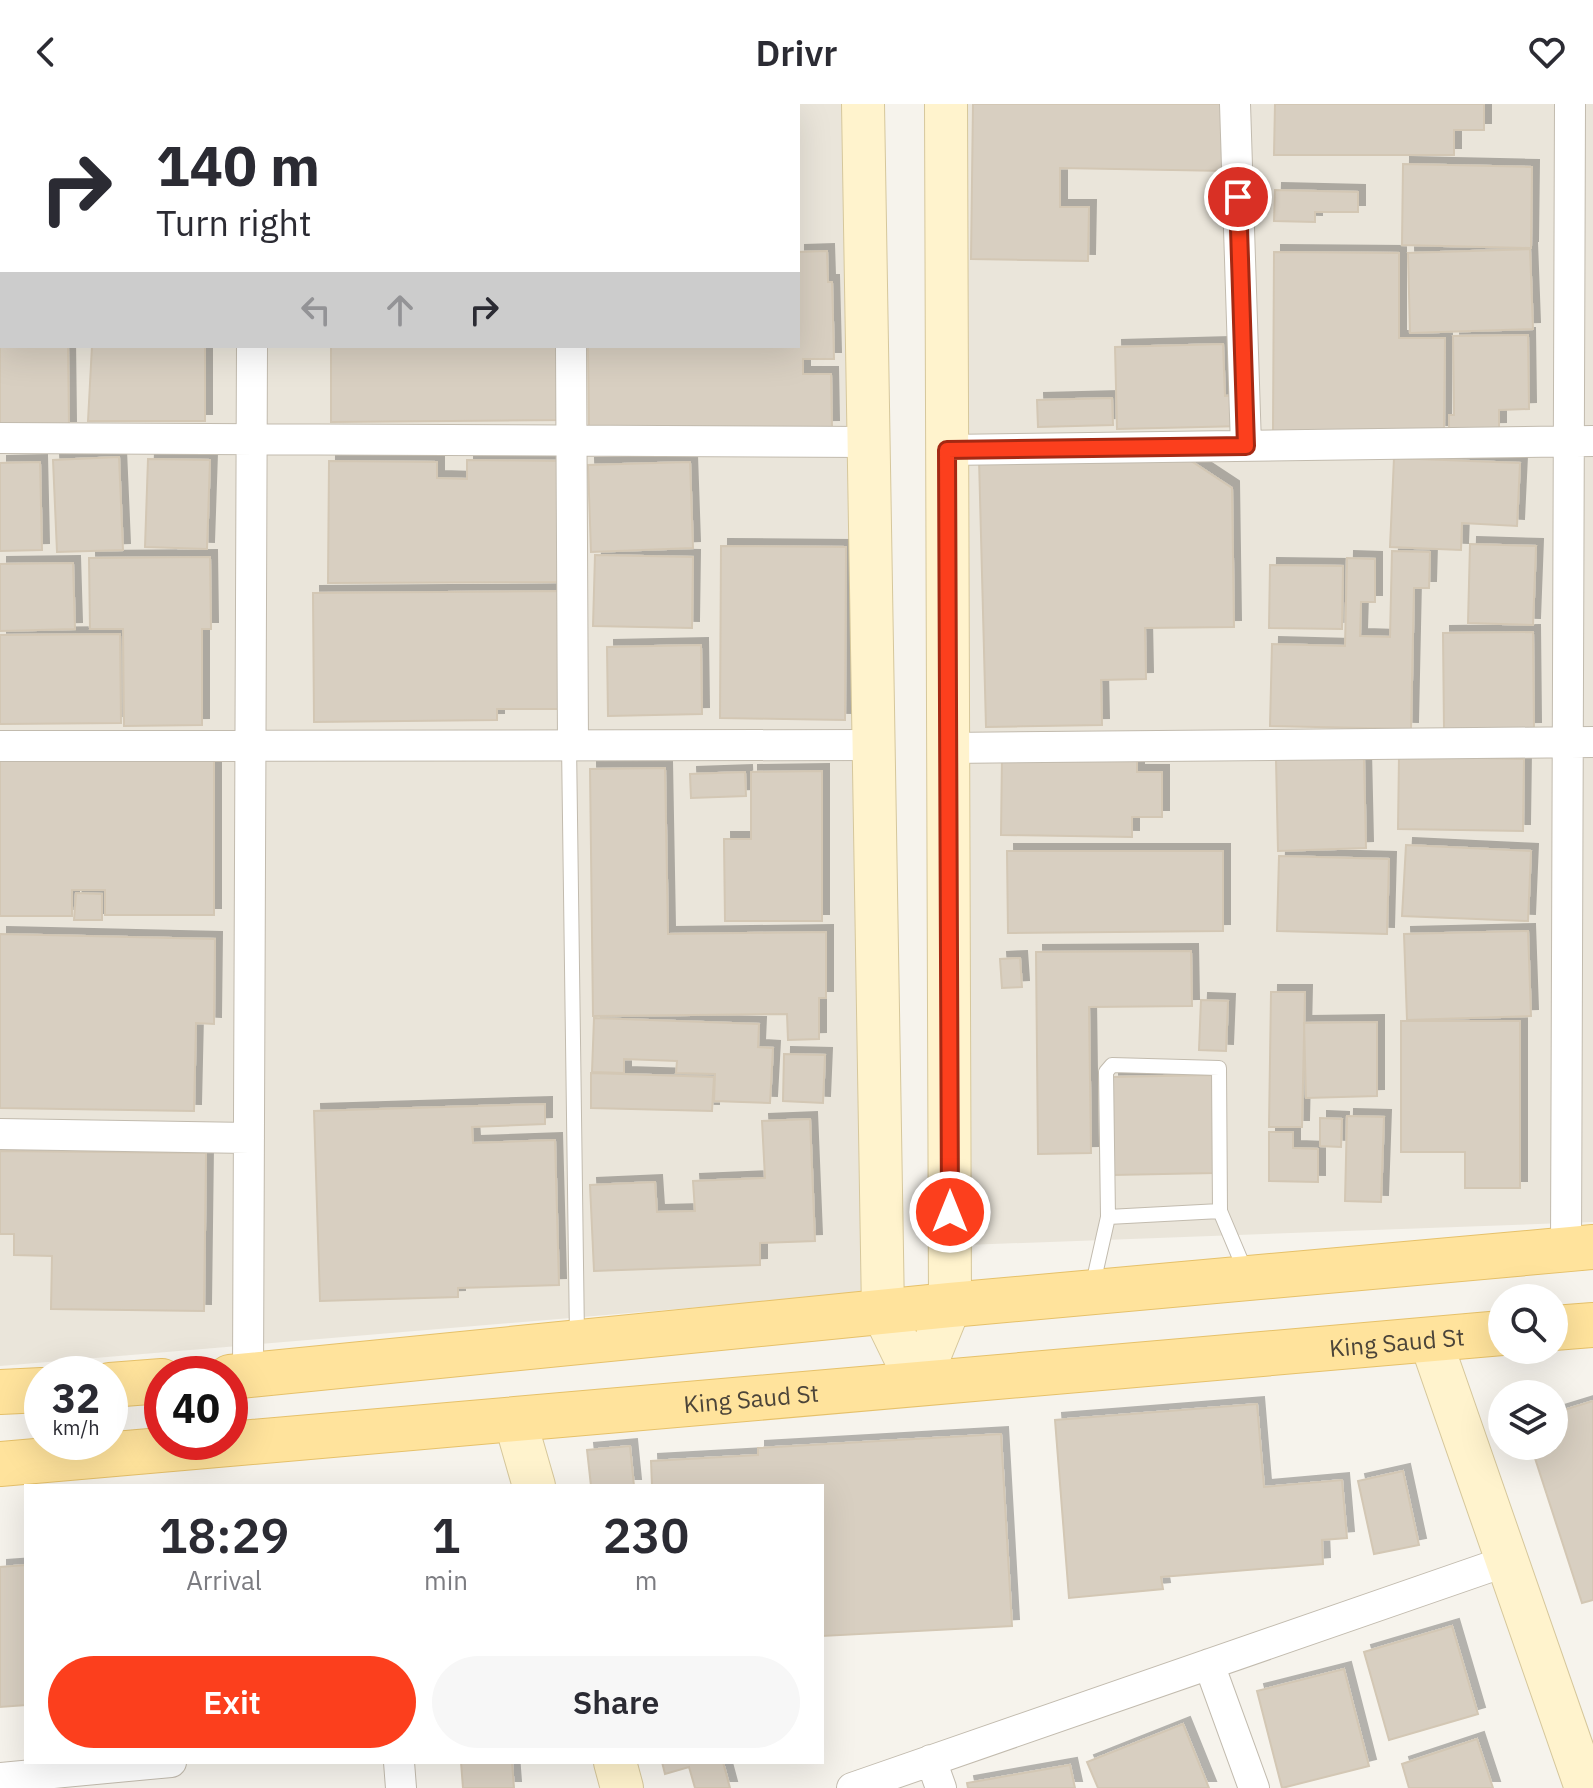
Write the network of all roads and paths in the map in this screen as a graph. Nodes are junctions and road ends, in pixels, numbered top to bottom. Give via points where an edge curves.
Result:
1 (863, 104) edge
2 (946, 104) edge
3 (1235, 104) edge
4 (1570, 104) edge
5 (252, 348) edge
6 (571, 348) edge
7 (0, 438) edge
8 (252, 439) junction
9 (571, 441) junction
10 (1581, 441) edge
11 (868, 442) junction
12 (1246, 446) junction
13 (947, 450) junction
14 (1581, 742) edge
15 (251, 743) junction
16 (571, 744) junction
17 (873, 745) junction
18 (0, 746) edge
19 (948, 748) junction
20 (0, 1134) edge
21 (249, 1138) junction
22 (1580, 1157) edge
23 (1220, 1211) junction
24 (1108, 1217) junction
25 (1580, 1248) edge
26 (1249, 1279) junction
27 (1091, 1292) junction
28 (950, 1305) junction
29 (883, 1312) junction
30 (1593, 1325) edge
31 (1568, 1327) edge
32 (1488, 1334) edge
33 (1430, 1339) junction
34 (577, 1343) junction
35 (240, 1356) edge
36 (248, 1375) edge
37 (918, 1384) junction
38 (24, 1391) edge
39 (0, 1392) edge
40 (515, 1420) junction
41 (0, 1464) edge
42 (533, 1484) edge
43 (1507, 1561) junction
44 (1209, 1664) junction
45 (150, 1764) edge
46 (399, 1764) edge
47 (616, 1764) edge
48 (936, 1774) edge
49 (0, 1778) edge
50 (401, 1788) edge
51 (622, 1788) edge
52 (852, 1788) edge
53 (1254, 1788) edge
54 (1586, 1788) edge

1 - 11 street
2 - 13 street
3 - 12 street
4 - 10 street
5 - 8 street
6 - 9 street
7 - 8 street
8 - 9 street
8 - 15 street
9 - 11 street
9 - 16 street
10 - 12 street
10 - 14 street
11 - 17 street
12 - 13 street
13 - 19 street
14 - 19 street
14 - 22 street
15 - 16 street
15 - 18 street
15 - 21 street
16 - 17 street
16 - 34 lane
17 - 29 street
19 - 28 street
20 - 21 street
21 - 35 street
22 - 25 street
23 - 24 lane
23 - 24 lane via 1219,1068 1112,1065 1106,1072
23 - 26 lane
24 - 27 lane
25 - 26 main road
26 - 27 main road
27 - 28 main road
28 - 29 main road
28 - 37 street
29 - 34 main road
29 - 37 street
30 - 31 main road
32 - 33 main road, King Saud St
33 - 37 main road, King Saud St
33 - 43 street
34 - 36 main road
37 - 40 main road, King Saud St
38 - 39 main road
40 - 41 main road, King Saud St
40 - 42 street
43 - 44 street
43 - 54 street
44 - 48 street
44 - 53 street
45 - 49 street
46 - 50 street
47 - 51 street
48 - 52 street

